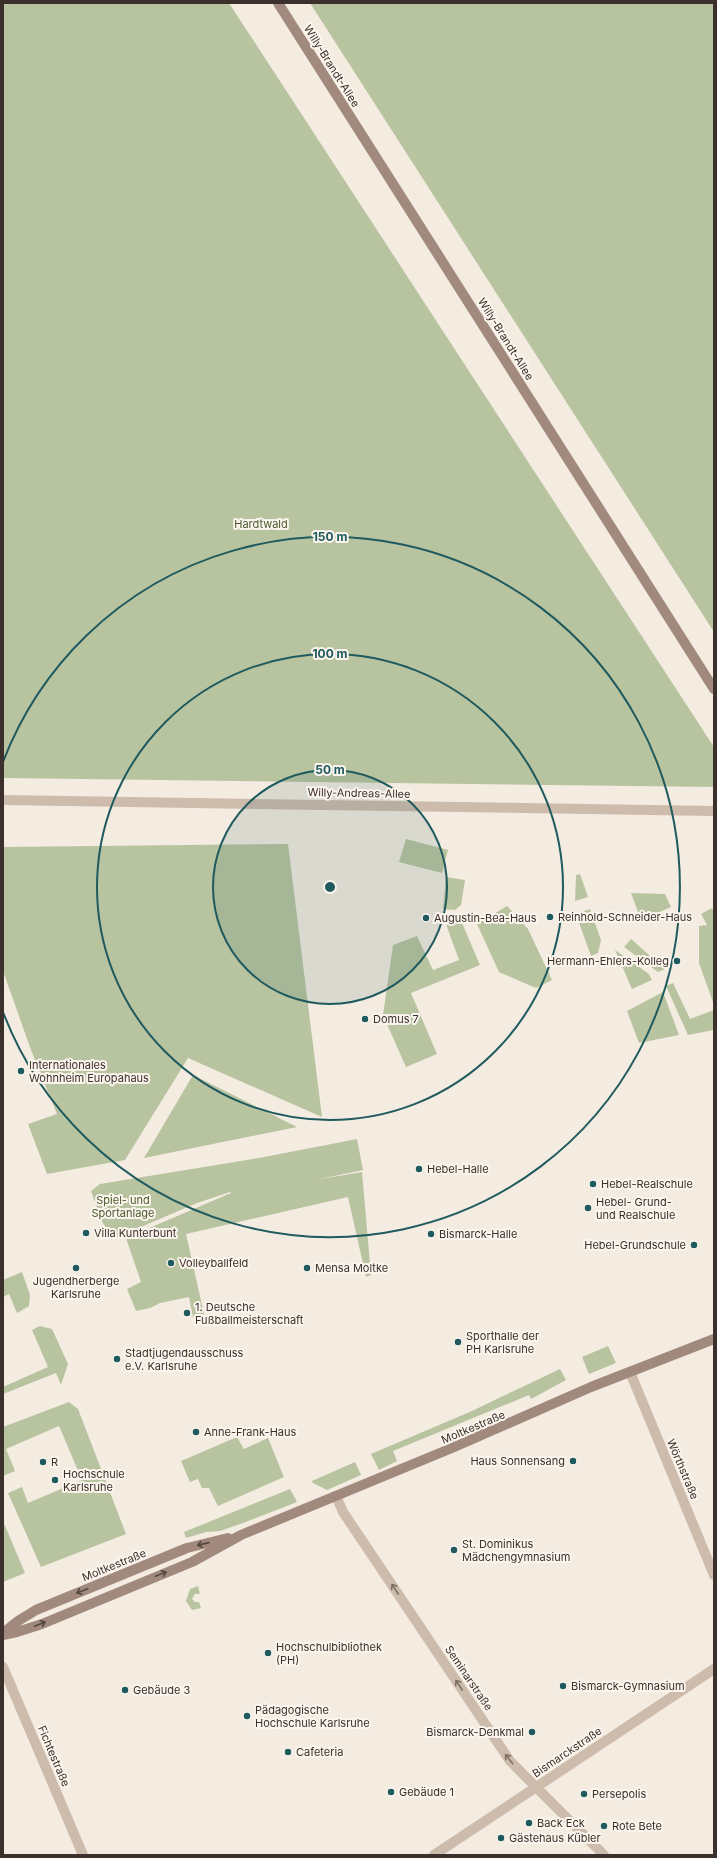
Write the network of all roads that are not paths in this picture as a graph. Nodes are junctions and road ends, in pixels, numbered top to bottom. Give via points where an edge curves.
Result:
1 (278, 3) edge
2 (714, 689) edge
3 (3, 800) edge
4 (714, 810) edge
5 (714, 1339) edge
6 (630, 1372) junction
7 (336, 1496) junction
8 (241, 1535) junction
9 (714, 1575) edge
10 (3, 1634) edge
11 (3, 1667) edge
12 (714, 1669) edge
13 (536, 1787) junction
14 (83, 1855) edge
15 (434, 1855) edge
16 (604, 1855) edge

1 - 2 main road, Willy-Brandt-Allee
3 - 4 street, Willy-Andreas-Allee
5 - 6 main road, Moltkestraße
6 - 7 main road, Moltkestraße
6 - 9 street, Wörthstraße
7 - 8 main road, Moltkestraße
13 -> 7 street, Seminarstraße via 510,1761 343,1512
10 -> 8 main road, Moltkestraße via 42,1624 192,1562
8 -> 10 main road, Moltkestraße via 186,1548 53,1603 30,1613
11 - 14 street, Fichtestraße
12 - 13 street, Bismarckstraße
13 - 15 street, Bismarckstraße
13 - 16 street, Seminarstraße

